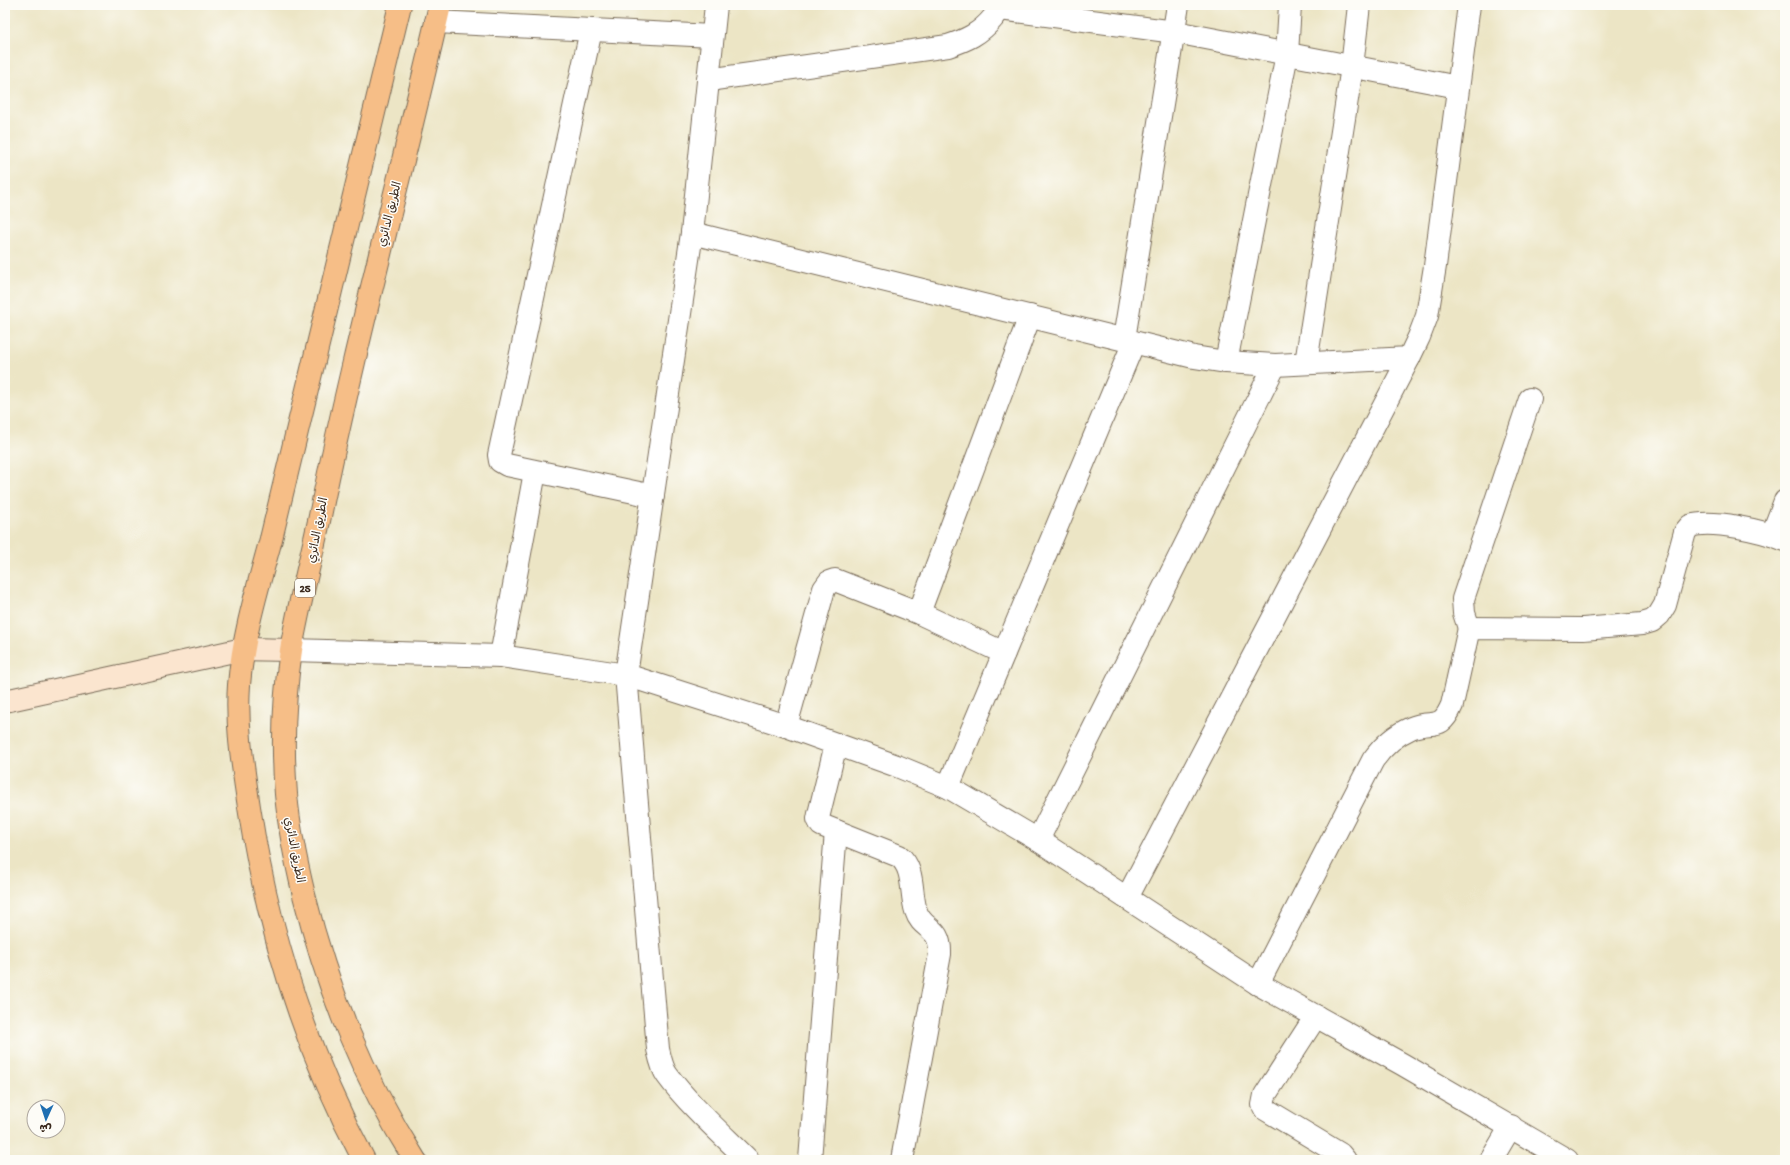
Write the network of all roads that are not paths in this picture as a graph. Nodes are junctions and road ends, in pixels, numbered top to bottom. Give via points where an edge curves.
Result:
1 (400, 5) edge
2 (716, 5) edge
3 (1178, 5) edge
4 (1290, 5) edge
5 (1359, 5) edge
6 (1469, 5) edge
7 (1000, 7) edge
8 (438, 14) edge
9 (591, 30) junction
10 (1175, 32) junction
11 (712, 36) junction
12 (1287, 54) junction
13 (1352, 67) junction
14 (708, 80) junction
15 (1458, 87) junction
16 (692, 233) junction
17 (1030, 316) junction
18 (1129, 340) junction
19 (1409, 358) junction
20 (1226, 362) junction
21 (1306, 363) junction
22 (1275, 365) junction
23 (1530, 399) dead end
24 (535, 472) junction
25 (652, 496) junction
26 (1785, 501) edge
27 (1779, 537) edge
28 (919, 613) junction
29 (1469, 628) junction
30 (243, 650) junction
31 (291, 650) junction
32 (1004, 653) junction
33 (501, 656) junction
34 (626, 675) junction
35 (5, 701) edge
36 (786, 726) junction
37 (836, 744) junction
38 (948, 787) junction
39 (836, 832) junction
40 (1038, 840) junction
41 (1127, 898) junction
42 (1258, 984) junction
43 (1316, 1016) junction
44 (1511, 1126) junction
45 (364, 1160) edge
46 (415, 1160) edge
47 (748, 1160) edge
48 (810, 1160) edge
49 (902, 1160) edge
50 (1345, 1160) edge
51 (1491, 1160) edge
52 (1568, 1160) edge

1 - 30 highway
2 - 11 street
3 - 10 street
4 - 12 street
5 - 13 street
6 - 15 street
7 - 10 street
7 - 14 street via 983,29 970,38 948,46
8 - 9 street
8 - 31 highway, الطريق الدائري / 25 via 337,431
9 - 11 street
9 - 24 street via 499,455 500,461 507,465
10 - 12 street
10 - 18 street
11 - 14 street
12 - 13 street
12 - 20 street
13 - 15 street
13 - 21 street
14 - 16 street
15 - 19 street via 1436,266 1427,316
16 - 17 street
16 - 25 street
17 - 18 street
17 - 28 street
18 - 20 street via 1194,357
18 - 32 street
19 - 21 street
19 - 41 street
20 - 22 street
21 - 22 street
22 - 40 street
23 - 29 street via 1463,599
24 - 25 street
24 - 33 street
25 - 34 street
26 - 27 street
27 - 29 street via 1703,523 1690,526 1685,532 1665,605 1652,621 1642,624 1584,629
28 - 32 street
28 - 36 street via 843,582 829,582 824,588
29 - 42 street via 1452,705 1447,716 1437,724 1413,727 1382,747
30 - 31 main road
30 - 35 main road
30 - 45 highway via 239,700 242,759 270,919 281,960 309,1040
31 - 33 street
31 - 46 highway, الطريق الدائري / 25 via 284,733 286,794 296,860 330,989 355,1049 393,1125
32 - 38 street
33 - 34 street
34 - 36 street
34 - 47 street via 661,1064 666,1075 680,1091
36 - 37 street
37 - 38 street
37 - 39 street via 818,819 821,825
38 - 40 street
39 - 48 street
39 - 49 street via 906,861 916,912 939,938 940,954
40 - 41 street
41 - 42 street
42 - 43 street
43 - 44 street
43 - 50 street via 1265,1095 1263,1105 1340,1154
44 - 51 street
44 - 52 street

